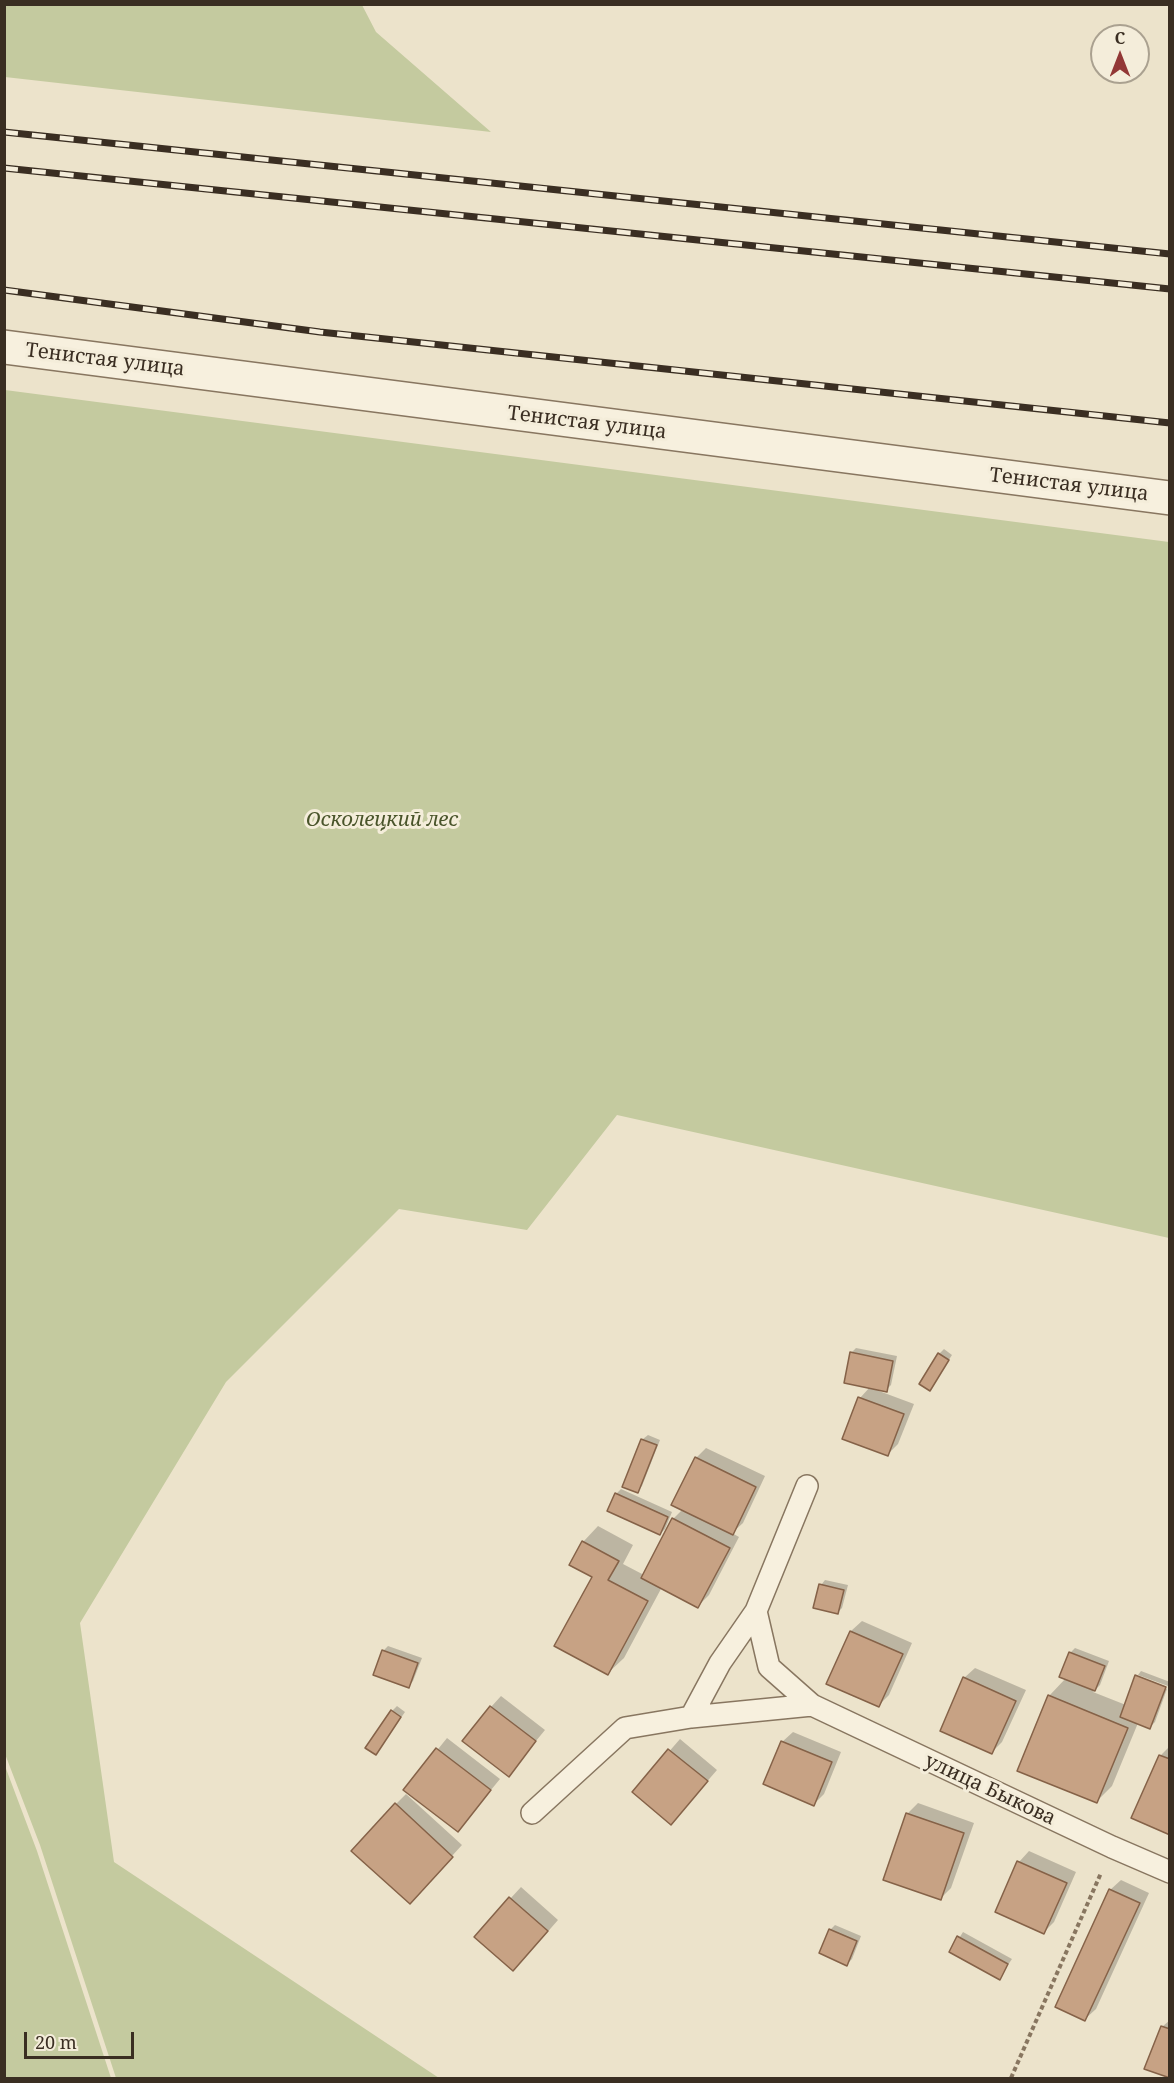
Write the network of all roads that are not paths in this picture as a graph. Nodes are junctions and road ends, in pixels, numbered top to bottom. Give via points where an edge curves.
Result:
1 (4, 347) edge
2 (1170, 498) edge
3 (807, 1486) dead end
4 (756, 1611) junction
5 (812, 1705) junction
6 (691, 1717) junction
7 (532, 1813) dead end
8 (1170, 1872) edge

1 - 2 street, Тенистая улица
3 - 4 lane
4 - 5 lane via 770,1667
4 - 6 lane via 720,1663
5 - 6 lane
5 - 8 lane, улица Быкова
6 - 7 lane via 625,1728

